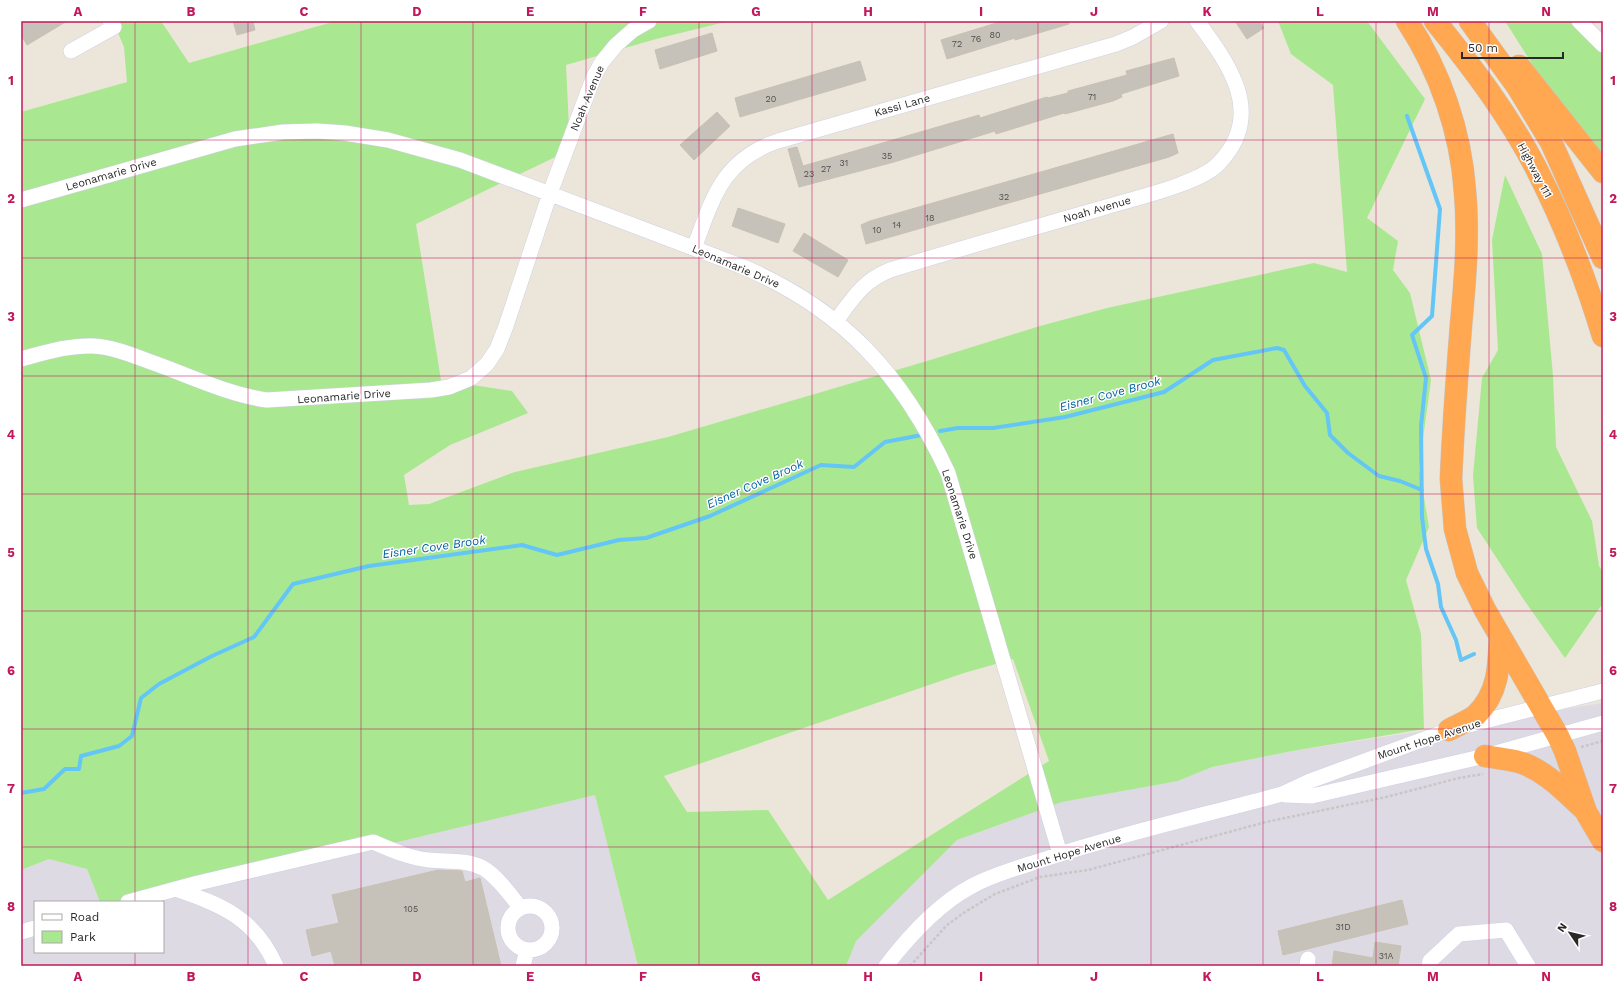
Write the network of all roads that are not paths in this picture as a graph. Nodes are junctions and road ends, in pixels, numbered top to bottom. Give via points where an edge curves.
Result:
1 (110, 21) edge
2 (649, 21) edge
3 (1161, 21) edge
4 (1197, 21) edge
5 (1407, 21) edge
6 (1436, 21) edge
7 (1470, 21) edge
8 (1484, 21) edge
9 (1580, 21) edge
10 (1603, 45) edge
11 (71, 51) dead end
12 (1603, 172) edge
13 (550, 193) junction
14 (21, 200) edge
15 (694, 248) junction
16 (1603, 258) edge
17 (836, 321) junction
18 (1603, 336) edge
19 (21, 359) edge
20 (1500, 636) junction
21 (1603, 691) edge
22 (1542, 705) junction
23 (1603, 723) edge
24 (1449, 730) junction
25 (1561, 744) junction
26 (1486, 765) junction
27 (1282, 794) junction
28 (1586, 812) junction
29 (1603, 841) edge
30 (1060, 854) junction
31 (175, 889) junction
32 (132, 901) edge
33 (521, 908) junction
34 (34, 928) edge
35 (21, 932) edge
36 (527, 950) junction
37 (276, 966) edge
38 (524, 966) edge
39 (886, 966) edge
40 (1429, 966) edge
41 (1528, 966) edge

1 - 11 street via 114,27
2 - 13 street, Noah Avenue via 621,40 597,69
3 - 15 street, Kassi Lane via 1116,44 757,149 740,161 727,176 711,203
4 - 17 street, Noah Avenue via 1231,72 1240,95 1239,127 1229,150 1219,164 1197,178 1144,196 875,276 865,284
5 - 20 highway via 1437,78 1449,112 1461,161 1465,190 1467,249 1452,452 1452,505 1455,529 1467,573
6 - 18 highway, Highway 111 via 1504,114 1538,171 1590,292
7 - 16 highway via 1517,86 1551,142
8 - 12 highway
9 - 10 street
13 - 14 street, Leonamarie Drive via 472,164 408,145 367,136 317,131 272,133 221,142
13 - 15 street, Leonamarie Drive
13 - 19 street, Leonamarie Drive via 497,349 477,374 449,387 424,391 267,400 242,395 107,348 64,348
15 - 17 street, Leonamarie Drive via 779,284 809,301
17 - 30 street, Leonamarie Drive via 866,348 900,388 926,428 948,473
20 - 22 highway
20 - 24 highway via 1499,671 1493,692 1476,715
21 - 22 street, Mount Hope Avenue
22 - 24 street, Mount Hope Avenue
22 - 25 highway
23 - 25 street, Mount Hope Avenue
24 - 27 street, Mount Hope Avenue via 1310,781
25 - 26 street, Mount Hope Avenue
25 - 28 highway
26 - 27 street, Mount Hope Avenue via 1312,796
26 - 28 highway via 1519,762 1554,781
27 - 30 street, Mount Hope Avenue
28 - 29 highway
30 - 39 street, Mount Hope Avenue via 971,886 928,919
31 - 32 street
31 - 33 street via 373,842 414,858 478,866 497,880
31 - 37 street via 212,901 241,919 267,946
33 - 36 street via 512,915 508,926 510,937 517,946
33 - 36 street via 533,906 543,910 550,919 552,931 548,941 539,949
34 - 35 street
36 - 38 street
40 - 41 street via 1430,961 1459,934 1506,930

